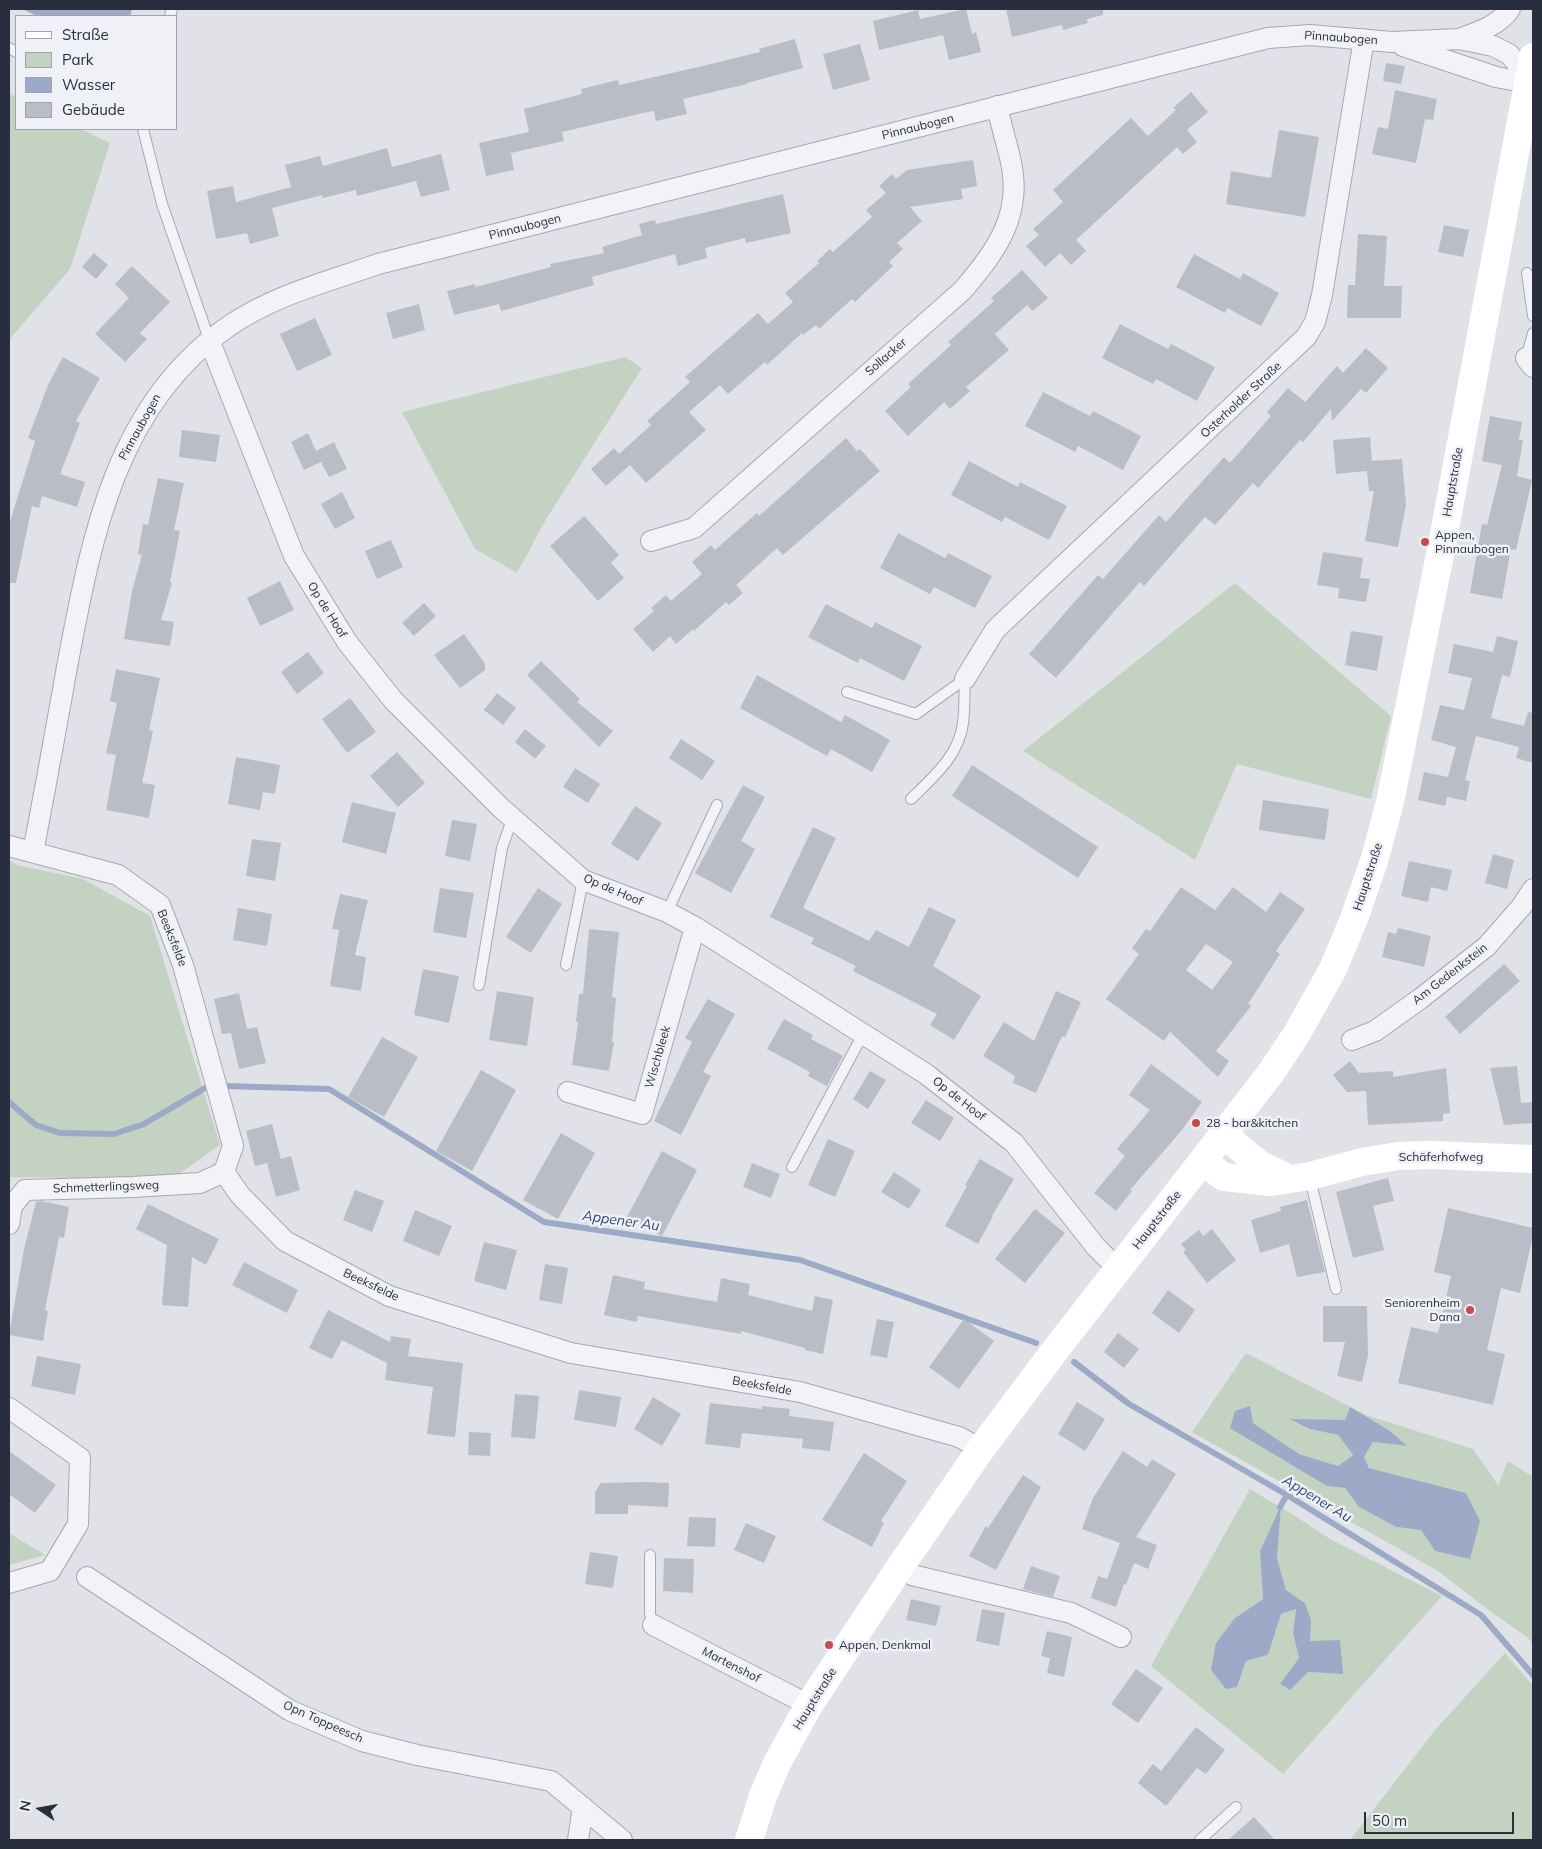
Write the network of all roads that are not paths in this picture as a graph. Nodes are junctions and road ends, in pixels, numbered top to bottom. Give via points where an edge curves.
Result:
1 (1510, 9) edge
2 (1364, 39) junction
3 (1459, 39) junction
4 (1392, 42) junction
5 (1531, 70) edge
6 (997, 106) junction
7 (143, 130) edge
8 (1527, 273) dead end
9 (1533, 316) edge
10 (1533, 333) edge
11 (210, 342) junction
12 (1530, 362) edge
13 (651, 541) dead end
14 (965, 679) junction
15 (847, 692) dead end
16 (911, 799) dead end
17 (717, 806) dead end
18 (513, 817) junction
19 (9, 846) edge
20 (33, 852) junction
21 (583, 880) junction
22 (1533, 889) edge
23 (667, 912) junction
24 (695, 927) junction
25 (566, 965) dead end
26 (479, 985) dead end
27 (863, 1034) junction
28 (1352, 1040) dead end
29 (568, 1092) dead end
30 (1224, 1135) junction
31 (1533, 1160) edge
32 (1203, 1162) junction
33 (792, 1167) dead end
34 (224, 1172) junction
35 (1300, 1178) junction
36 (9, 1224) edge
37 (1118, 1269) junction
38 (1336, 1289) dead end
39 (9, 1408) edge
40 (981, 1449) junction
41 (650, 1555) dead end
42 (900, 1567) junction
43 (87, 1577) dead end
44 (9, 1583) edge
45 (653, 1625) joint
46 (1121, 1637) dead end
47 (809, 1704) junction
48 (582, 1807) junction
49 (1236, 1807) dead end
50 (578, 1840) edge
51 (622, 1840) edge
52 (749, 1840) edge
53 (1200, 1840) edge

1 - 3 street, Pinnaubogen via 1489,28
2 - 4 street, Pinnaubogen
2 - 6 street, Pinnaubogen via 1310,35 1268,38
2 - 14 street, Osterholder Straße via 1322,295 1315,322 1306,337 994,630
3 - 4 street, Pinnaubogen
3 - 5 street, Pinnaubogen via 1494,46 1509,54 1520,67
4 - 5 street, Pinnaubogen via 1496,77
5 - 30 main road, Hauptstraße via 1403,745 1375,858 1356,916 1330,976 1296,1035
6 - 11 street, Pinnaubogen via 378,264 293,292 262,306 228,326
6 - 13 street, Sollacker via 1012,164 1013,198 1002,236 990,258 962,290 694,528
7 - 11 lane via 162,204
8 - 9 lane
10 - 12 lane
11 - 18 street, Op de Hoof via 294,556 347,642 393,700
11 - 20 street, Pinnaubogen via 165,384 130,440 117,469 82,590
14 - 15 lane via 916,714
14 - 16 lane via 963,724 954,751 946,764
17 - 23 lane
18 - 21 street, Op de Hoof
18 - 26 lane via 502,848
19 - 20 street, Beeksfelde
20 - 34 street, Beeksfelde via 118,875 160,905 184,965 233,1146
21 - 23 street, Op de Hoof
21 - 25 lane
22 - 28 street, Am Gedenkstein via 1487,946 1382,1026
23 - 24 street, Op de Hoof
24 - 27 street, Op de Hoof
24 - 29 street, Wischbleek via 642,1114
27 - 33 lane
27 - 37 street, Op de Hoof via 926,1074 1014,1143 1096,1247
30 - 32 main road, Hauptstraße
30 - 35 main road via 1259,1164
31 - 35 main road, Schäferhofweg via 1398,1156
32 - 35 main road, Schäferhofweg via 1224,1177 1271,1182
32 - 37 main road, Hauptstraße
34 - 36 street, Schmetterlingsweg via 200,1183 25,1190 12,1206
34 - 40 street, Beeksfelde via 240,1196 285,1241 389,1296 571,1353 800,1392 960,1437
35 - 38 lane
37 - 40 main road, Hauptstraße
39 - 44 street via 80,1458 78,1524 50,1571
40 - 42 main road, Hauptstraße
41 - 45 lane via 650,1614
42 - 46 street via 912,1576 1072,1613
42 - 47 main road, Hauptstraße
43 - 48 street, Opn Toppeesch via 289,1710 362,1741 551,1781
45 - 47 street, Martenshof
47 - 52 main road, Hauptstraße via 777,1763
48 - 50 street
48 - 51 street, Opn Toppeesch
49 - 53 lane

